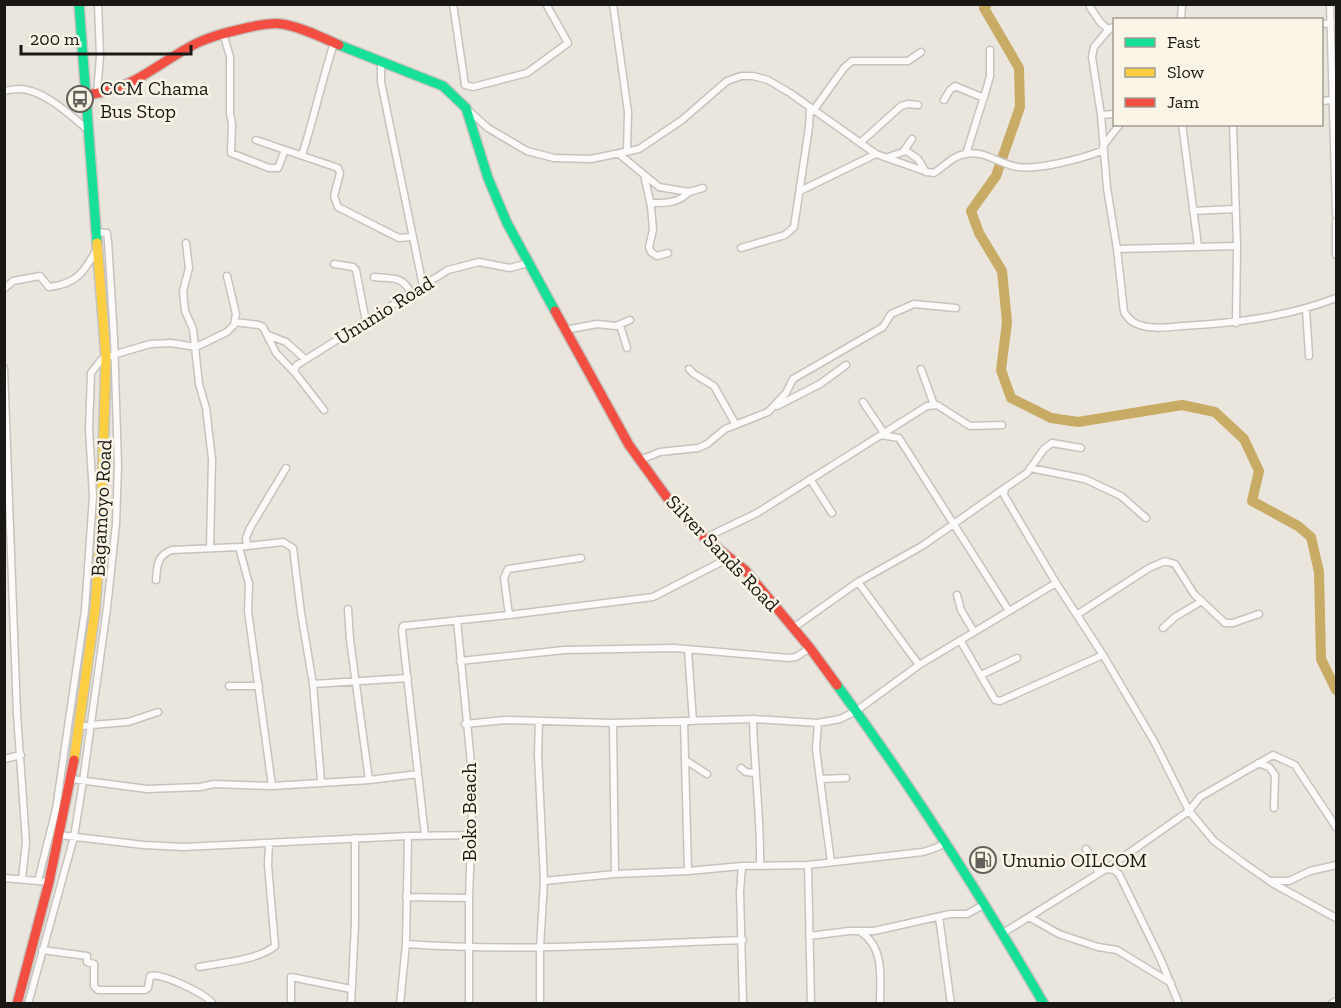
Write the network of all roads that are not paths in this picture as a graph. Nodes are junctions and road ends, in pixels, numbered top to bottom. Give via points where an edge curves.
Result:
1 (79, 4) edge
2 (98, 4) edge
3 (453, 4) edge
4 (546, 4) edge
5 (612, 4) edge
6 (1330, 4) edge
7 (1090, 7) dead end
8 (1331, 23) junction
9 (1323, 24) edge
10 (1112, 28) edge
11 (223, 33) junction
12 (1334, 42) edge
13 (334, 43) junction
14 (990, 50) dead end
15 (921, 52) dead end
16 (381, 61) junction
17 (465, 85) junction
18 (4, 91) edge
19 (97, 93) junction
20 (85, 95) junction
21 (455, 96) junction
22 (984, 98) junction
23 (944, 100) dead end
24 (1332, 100) junction
25 (1323, 101) edge
26 (918, 105) dead end
27 (466, 108) junction
28 (812, 110) junction
29 (1113, 114) edge
30 (1101, 115) junction
31 (1119, 126) edge
32 (1182, 126) edge
33 (1233, 126) edge
34 (90, 131) junction
35 (912, 139) dead end
36 (256, 140) dead end
37 (860, 143) junction
38 (1104, 148) junction
39 (285, 150) junction
40 (905, 150) junction
41 (627, 152) junction
42 (1336, 152) edge
43 (619, 153) junction
44 (966, 153) junction
45 (876, 154) junction
46 (302, 155) junction
47 (885, 158) junction
48 (926, 172) junction
49 (644, 174) junction
50 (703, 188) dead end
51 (800, 191) junction
52 (688, 192) junction
53 (651, 203) junction
54 (1234, 209) junction
55 (1193, 211) junction
56 (1336, 215) edge
57 (1336, 221) edge
58 (96, 232) junction
59 (412, 237) junction
60 (186, 243) dead end
61 (1198, 246) junction
62 (1237, 246) junction
63 (97, 248) junction
64 (741, 248) dead end
65 (1117, 249) junction
66 (668, 253) dead end
67 (1336, 255) edge
68 (528, 263) junction
69 (334, 264) dead end
70 (228, 276) dead end
71 (374, 277) dead end
72 (423, 286) junction
73 (4, 290) edge
74 (411, 293) junction
75 (1336, 298) edge
76 (956, 308) dead end
77 (1306, 309) junction
78 (630, 320) dead end
79 (235, 322) junction
80 (366, 322) junction
81 (1236, 323) junction
82 (620, 325) junction
83 (564, 330) junction
84 (268, 335) junction
85 (196, 347) junction
86 (627, 348) dead end
87 (110, 356) junction
88 (1309, 356) dead end
89 (305, 359) junction
90 (846, 365) dead end
91 (4, 368) edge
92 (689, 369) dead end
93 (921, 369) dead end
94 (296, 374) junction
95 (863, 402) dead end
96 (934, 405) junction
97 (771, 409) junction
98 (324, 410) dead end
99 (736, 425) junction
100 (1002, 425) dead end
101 (6, 433) edge
102 (883, 434) junction
103 (1081, 448) dead end
104 (640, 460) junction
105 (286, 468) dead end
106 (1030, 468) junction
107 (810, 479) junction
108 (1005, 488) junction
109 (832, 513) dead end
110 (1146, 518) dead end
111 (954, 523) junction
112 (91, 528) junction
113 (101, 528) junction
114 (705, 538) junction
115 (243, 547) junction
116 (210, 548) junction
117 (581, 558) dead end
118 (729, 558) junction
119 (156, 580) dead end
120 (858, 582) junction
121 (1056, 583) junction
122 (957, 596) dead end
123 (1203, 601) junction
124 (348, 609) dead end
125 (1010, 611) junction
126 (1078, 614) junction
127 (509, 615) junction
128 (1259, 615) dead end
129 (457, 620) junction
130 (4, 624) edge
131 (13, 624) junction
132 (793, 628) junction
133 (1164, 628) dead end
134 (974, 632) junction
135 (960, 640) junction
136 (810, 648) junction
137 (688, 650) junction
138 (1103, 655) junction
139 (1017, 658) dead end
140 (460, 661) junction
141 (919, 665) junction
142 (981, 675) junction
143 (408, 678) junction
144 (356, 683) junction
145 (313, 684) junction
146 (230, 686) dead end
147 (259, 687) junction
148 (856, 711) junction
149 (158, 712) dead end
150 (753, 719) junction
151 (539, 721) junction
152 (684, 721) junction
153 (693, 721) junction
154 (613, 723) junction
155 (818, 723) junction
156 (465, 724) junction
157 (78, 726) junction
158 (91, 726) junction
159 (21, 755) junction
160 (4, 759) edge
161 (685, 760) junction
162 (1258, 763) junction
163 (741, 768) dead end
164 (755, 773) junction
165 (418, 774) junction
166 (707, 774) dead end
167 (846, 778) dead end
168 (71, 779) junction
169 (820, 779) junction
170 (369, 780) junction
171 (83, 781) junction
172 (321, 781) junction
173 (272, 786) junction
174 (1274, 807) dead end
175 (1189, 811) junction
176 (1336, 827) edge
177 (60, 835) junction
178 (472, 835) junction
179 (408, 836) junction
180 (425, 836) junction
181 (74, 837) junction
182 (355, 838) junction
183 (946, 842) junction
184 (269, 843) junction
185 (1086, 849) dead end
186 (831, 862) junction
187 (808, 865) junction
188 (1336, 865) edge
189 (742, 866) junction
190 (760, 866) junction
191 (1106, 869) junction
192 (688, 871) junction
193 (1099, 873) junction
194 (615, 874) junction
195 (4, 878) edge
196 (22, 879) junction
197 (38, 881) junction
198 (544, 881) junction
199 (1270, 881) junction
200 (49, 882) junction
201 (406, 897) junction
202 (469, 898) junction
203 (986, 904) junction
204 (939, 917) junction
205 (1029, 917) junction
206 (1336, 918) edge
207 (877, 930) junction
208 (861, 932) junction
209 (1003, 933) junction
210 (809, 936) junction
211 (743, 940) junction
212 (874, 942) junction
213 (406, 944) junction
214 (468, 948) junction
215 (540, 948) junction
216 (42, 950) junction
217 (199, 967) dead end
218 (1171, 983) junction
219 (351, 989) junction
220 (1336, 1001) edge
221 (17, 1004) edge
222 (28, 1004) edge
223 (213, 1004) edge
224 (291, 1004) edge
225 (351, 1004) edge
226 (400, 1004) edge
227 (470, 1004) edge
228 (540, 1004) edge
229 (743, 1004) edge
230 (811, 1004) edge
231 (880, 1004) edge
232 (951, 1004) edge
233 (1044, 1004) edge
234 (1179, 1004) edge
235 (1331, 1004) edge

1 - 20 main road, Bagamoyo Road
2 - 19 street
3 - 17 street
4 - 17 street via 568,43 527,73 473,87
5 - 41 street via 628,112
6 - 8 street
7 - 10 street via 1100,22
8 - 9 street
8 - 12 street
10 - 30 street via 1094,47 1092,57
11 - 13 main road via 280,23
11 - 19 main road via 197,43 130,84
11 - 39 street via 230,57 231,153 278,168
12 - 24 street
13 - 16 main road
13 - 46 street
14 - 22 street via 990,76
15 - 28 street via 908,61 852,62
16 - 21 main road via 443,86
16 - 59 street via 381,82
17 - 21 street
18 - 34 street via 19,89 40,95
19 - 20 main road
20 - 34 main road, Bagamoyo Road
21 - 27 main road
22 - 23 street via 955,86
22 - 44 street
24 - 25 street
24 - 42 street
26 - 37 street via 901,106
27 - 43 street via 488,128 526,151 554,158 591,159
27 - 68 main road, Silver Sands Road via 492,187
28 - 37 street
28 - 41 street via 768,80 741,76 727,81 650,143
28 - 51 street
29 - 30 street
30 - 38 street
31 - 38 street
32 - 55 street
33 - 54 street
34 - 58 main road, Bagamoyo Road
35 - 40 street
36 - 39 street
37 - 45 street
38 - 44 street via 1066,161 1024,167 975,152
38 - 65 street
39 - 46 street
40 - 47 street
40 - 48 street via 916,157
41 - 43 street
42 - 56 street
43 - 49 street
44 - 48 street via 934,173
45 - 47 street
45 - 51 street
46 - 59 street via 340,170 334,196 338,207 399,238
47 - 48 street
49 - 52 street via 659,187
49 - 53 street
50 - 52 street
51 - 64 street via 790,232
52 - 53 street via 672,202
53 - 66 street via 653,230 649,247 657,256
54 - 55 street
54 - 62 street
55 - 61 street
57 - 67 street
58 - 63 main road, Bagamoyo Road
58 - 87 street via 107,233
59 - 72 street
60 - 85 street via 189,268 183,291
61 - 62 street
61 - 65 street
62 - 81 street
63 - 73 street via 78,278 71,282 49,287 40,276 13,281
63 - 87 main road, Bagamoyo Road
65 - 81 street via 1128,320 1153,328
68 - 72 street, Ununio Road via 510,267 479,262 456,267
68 - 83 main road, Silver Sands Road
69 - 80 street via 356,270
70 - 79 street
71 - 74 street via 403,282
72 - 74 street, Ununio Road
74 - 80 street, Ununio Road
75 - 77 street
76 - 97 street via 914,304 891,314 883,327 793,379
77 - 81 street
77 - 88 street
78 - 82 street
79 - 84 street via 259,325
79 - 85 street via 227,332
80 - 89 street, Ununio Road
82 - 83 street via 597,324
82 - 86 street
83 - 104 main road, Silver Sands Road
84 - 89 street via 286,342
84 - 94 street via 276,353
85 - 87 street via 150,344
85 - 116 street via 212,459
87 - 112 street via 101,360 91,373
87 - 113 main road, Bagamoyo Road
87 - 158 street via 118,465 116,524
89 - 94 street, Ununio Road via 295,368
90 - 97 street via 820,384
91 - 101 street
92 - 99 street via 714,386
93 - 96 street
94 - 98 street
95 - 102 street
96 - 100 street via 970,426
96 - 102 street via 911,414
97 - 99 street
99 - 104 street via 698,448 660,452
101 - 131 street
102 - 107 street
102 - 111 street via 899,438
103 - 106 street via 1052,443
104 - 114 main road, Silver Sands Road via 671,502
105 - 115 street
106 - 108 street
106 - 110 street via 1085,479 1121,496
107 - 109 street
107 - 114 street via 757,513
108 - 111 street
108 - 121 street via 1004,495
111 - 120 street
111 - 125 street
112 - 113 street
112 - 197 street via 85,610 65,758
113 - 157 main road, Bagamoyo Road
114 - 118 main road, Silver Sands Road
115 - 116 street
115 - 145 street via 283,542 293,548
115 - 147 street
116 - 119 street via 166,552 157,561
117 - 127 street via 508,569 504,578
118 - 127 street via 653,597
118 - 132 main road, Silver Sands Road via 745,570
120 - 132 street
120 - 141 street
121 - 125 street
121 - 126 street
122 - 134 street
123 - 126 street via 1175,564 1165,561
123 - 128 street via 1225,623
123 - 133 street
124 - 144 street
125 - 134 street
126 - 138 street
127 - 129 street
129 - 140 street, Boko Beach
129 - 143 street via 403,626
130 - 131 street
131 - 159 street
132 - 136 main road, Silver Sands Road
134 - 135 street
135 - 141 street
135 - 142 street
136 - 137 street via 789,658
136 - 148 main road, Silver Sands Road
137 - 140 street via 564,650
137 - 153 street
138 - 142 street via 1000,701 995,700
138 - 175 street via 1155,743
139 - 142 street
140 - 156 street, Boko Beach
141 - 148 street
143 - 144 street
143 - 165 street
144 - 145 street
144 - 170 street
145 - 172 street
146 - 147 street
147 - 173 street
148 - 155 street
148 - 183 main road, Silver Sands Road
149 - 158 street via 128,722
150 - 153 street
150 - 155 street
150 - 164 street
151 - 154 street
151 - 156 street
151 - 198 street
152 - 153 street
152 - 154 street
152 - 161 street
154 - 194 street
155 - 169 street
156 - 178 street, Boko Beach via 472,784
157 - 158 street
157 - 168 main road, Bagamoyo Road
158 - 171 street
159 - 160 street
159 - 196 street via 26,842
161 - 166 street
161 - 192 street
162 - 174 street via 1269,767 1275,775
162 - 175 street via 1200,797
162 - 176 street via 1276,755 1295,765
163 - 164 street
164 - 190 street
165 - 170 street
165 - 180 street
167 - 169 street
168 - 171 street
168 - 177 main road, Bagamoyo Road
169 - 186 street
170 - 172 street
171 - 173 street via 141,789 214,784
171 - 181 street
172 - 173 street
175 - 191 street
175 - 199 street via 1214,841
177 - 181 street
177 - 200 main road, Bagamoyo Road
178 - 180 street
178 - 202 street, Boko Beach
179 - 180 street
179 - 182 street
179 - 201 street
181 - 184 street via 183,847
181 - 216 street
182 - 184 street
182 - 219 street
183 - 186 street via 923,852
183 - 203 main road, Silver Sands Road
184 - 217 street via 275,946 244,958
185 - 193 street
186 - 187 street
187 - 190 street
187 - 210 street
188 - 199 street via 1289,881
189 - 190 street
189 - 192 street
189 - 211 street
191 - 193 street
191 - 218 street via 1119,874
192 - 194 street
193 - 205 street
194 - 198 street
195 - 196 street
196 - 197 street
197 - 200 street
198 - 215 street
199 - 206 street
200 - 221 main road, Bagamoyo Road
201 - 202 street
201 - 213 street
202 - 214 street, Boko Beach
203 - 204 street via 967,914
203 - 209 main road, Silver Sands Road
204 - 207 street
204 - 232 street
205 - 209 street
205 - 218 street via 1059,934 1117,950
207 - 208 street
207 - 212 street
208 - 210 street
208 - 212 street
209 - 233 main road, Silver Sands Road
210 - 230 street
211 - 215 street
211 - 229 street
212 - 231 street via 880,969
213 - 214 street
213 - 226 street
214 - 215 street
214 - 227 street, Boko Beach
215 - 228 street
216 - 222 street
216 - 223 street via 87,956 87,962 94,964 94,986 98,990 145,990 150,976 155,974 204,994
218 - 234 street
219 - 224 street via 291,977
219 - 225 street
220 - 235 street

